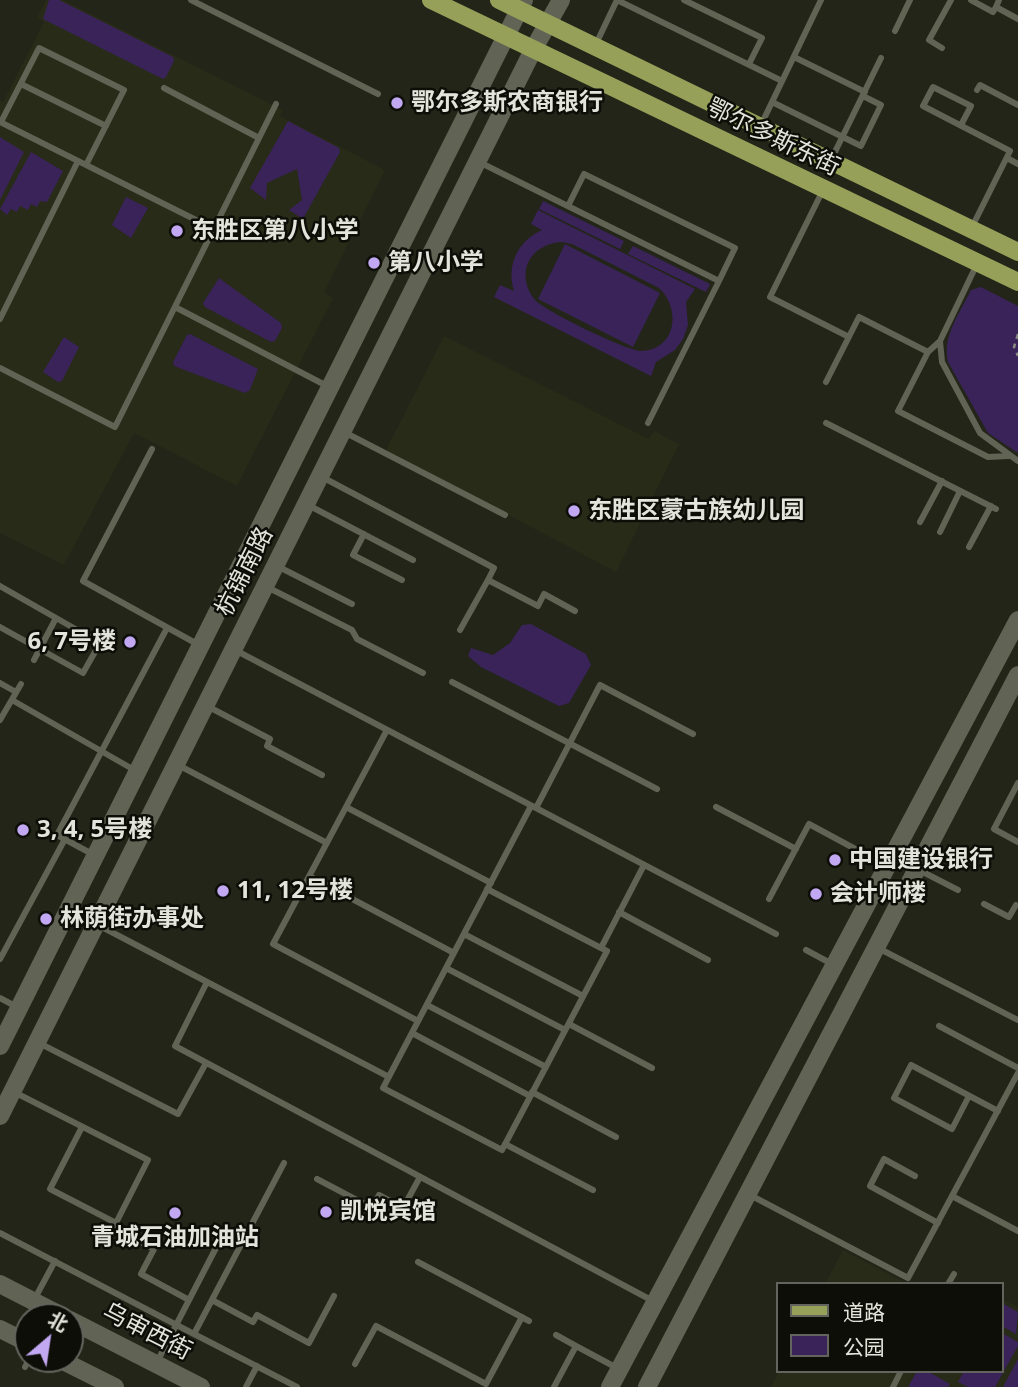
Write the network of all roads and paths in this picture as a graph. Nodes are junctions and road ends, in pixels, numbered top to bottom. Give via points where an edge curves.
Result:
1 (191, 0) edge
2 (431, 0) edge
3 (499, 0) edge
4 (561, 0) edge
5 (617, 0) edge
6 (684, 0) edge
7 (821, 0) edge
8 (910, 0) edge
9 (951, 0) edge
10 (971, 0) edge
11 (997, 3) edge
12 (522, 5) edge
13 (1018, 19) edge
14 (550, 23) junction
15 (895, 31) dead end
16 (507, 38) junction
17 (595, 46) junction
18 (942, 48) dead end
19 (533, 50) junction
20 (794, 57) junction
21 (881, 58) dead end
22 (749, 64) junction
23 (782, 81) junction
24 (21, 84) junction
25 (164, 88) dead end
26 (977, 90) dead end
27 (379, 94) dead end
28 (864, 94) junction
29 (772, 102) junction
30 (276, 104) dead end
31 (1018, 105) edge
32 (1, 122) edge
33 (961, 125) junction
34 (106, 126) junction
35 (761, 126) junction
36 (843, 137) junction
37 (259, 138) junction
38 (1007, 158) junction
39 (78, 161) junction
40 (478, 161) junction
41 (831, 161) junction
42 (1018, 164) edge
43 (86, 165) junction
44 (824, 189) junction
45 (568, 206) junction
46 (214, 229) junction
47 (971, 229) junction
48 (1018, 252) edge
49 (978, 263) junction
50 (719, 281) junction
51 (1018, 282) edge
52 (175, 307) junction
53 (0, 318) edge
54 (1018, 334) edge
55 (849, 337) junction
56 (940, 341) junction
57 (928, 352) junction
58 (1018, 356) edge
59 (0, 368) edge
60 (826, 382) dead end
61 (331, 388) junction
62 (648, 423) dead end
63 (826, 423) dead end
64 (342, 431) junction
65 (152, 449) dead end
66 (1009, 456) junction
67 (1018, 461) edge
68 (320, 476) junction
69 (942, 481) junction
70 (960, 491) junction
71 (306, 504) junction
72 (505, 515) dead end
73 (920, 522) dead end
74 (940, 532) dead end
75 (364, 534) junction
76 (969, 547) dead end
77 (412, 560) dead end
78 (275, 565) junction
79 (402, 580) dead end
80 (488, 580) junction
81 (0, 586) edge
82 (265, 586) junction
83 (352, 604) dead end
84 (575, 611) dead end
85 (57, 618) junction
86 (1018, 620) edge
87 (0, 627) edge
88 (167, 628) junction
89 (460, 630) dead end
90 (201, 646) junction
91 (40, 649) junction
92 (233, 649) junction
93 (34, 660) dead end
94 (423, 673) dead end
95 (452, 682) dead end
96 (0, 683) edge
97 (21, 684) dead end
98 (1016, 684) edge
99 (16, 692) junction
100 (12, 700) junction
101 (205, 705) junction
102 (0, 720) edge
103 (387, 730) junction
104 (693, 734) dead end
105 (569, 744) junction
106 (102, 751) junction
107 (176, 764) junction
108 (138, 772) junction
109 (322, 775) dead end
110 (1018, 783) edge
111 (657, 789) dead end
112 (346, 807) junction
113 (534, 807) junction
114 (716, 807) dead end
115 (65, 839) junction
116 (1018, 842) edge
117 (327, 843) junction
118 (796, 849) junction
119 (95, 856) junction
120 (644, 865) junction
121 (887, 866) junction
122 (917, 869) junction
123 (309, 876) junction
124 (489, 886) junction
125 (958, 890) dead end
126 (769, 899) dead end
127 (984, 904) dead end
128 (1016, 905) dead end
129 (620, 912) junction
130 (96, 924) junction
131 (464, 934) junction
132 (776, 934) dead end
133 (877, 947) junction
134 (601, 948) junction
135 (806, 950) dead end
136 (454, 953) junction
137 (0, 959) edge
138 (708, 960) dead end
139 (834, 965) junction
140 (446, 968) junction
141 (207, 982) junction
142 (583, 996) junction
143 (0, 998) edge
144 (427, 1004) junction
145 (19, 1008) junction
146 (1018, 1020) edge
147 (418, 1021) junction
148 (939, 1026) dead end
149 (567, 1027) junction
150 (412, 1034) junction
151 (37, 1042) junction
152 (0, 1046) edge
153 (206, 1063) junction
154 (546, 1067) junction
155 (652, 1068) dead end
156 (1018, 1071) edge
157 (389, 1077) junction
158 (13, 1091) junction
159 (531, 1094) junction
160 (969, 1096) junction
161 (998, 1111) junction
162 (0, 1116) edge
163 (82, 1127) junction
164 (616, 1137) dead end
165 (505, 1144) junction
166 (284, 1163) dead end
167 (915, 1176) dead end
168 (420, 1177) junction
169 (317, 1179) dead end
170 (593, 1190) dead end
171 (747, 1194) junction
172 (952, 1196) junction
173 (116, 1223) junction
174 (938, 1223) junction
175 (1018, 1231) edge
176 (0, 1233) edge
177 (218, 1244) dead end
178 (55, 1261) junction
179 (418, 1262) dead end
180 (954, 1274) dead end
181 (949, 1282) edge
182 (0, 1284) edge
183 (334, 1296) dead end
184 (189, 1300) junction
185 (212, 1300) junction
186 (34, 1301) junction
187 (655, 1302) junction
188 (38, 1303) edge
189 (522, 1317) junction
190 (529, 1321) dead end
191 (176, 1324) junction
192 (84, 1327) edge
193 (194, 1334) junction
194 (556, 1335) dead end
195 (576, 1346) junction
196 (156, 1364) junction
197 (355, 1364) dead end
198 (257, 1366) junction
199 (619, 1369) junction
200 (84, 1372) edge
201 (115, 1387) edge
202 (201, 1387) edge
203 (246, 1387) edge
204 (298, 1387) edge
205 (554, 1387) edge
206 (610, 1387) edge
207 (647, 1387) edge

1 - 27 lane
2 - 16 main road, 鄂尔多斯东街
3 - 12 main road, 鄂尔多斯东街
4 - 14 main road, 杭锦南路
5 - 17 lane
5 - 22 lane
6 - 22 lane via 762,38
7 - 20 lane
8 - 15 lane
9 - 18 lane via 929,40
10 - 11 lane via 993,12
11 - 13 lane
12 - 14 main road, 鄂尔多斯东街
12 - 16 main road, 杭锦南路
14 - 17 main road, 鄂尔多斯东街
14 - 19 main road, 杭锦南路
16 - 19 main road, 鄂尔多斯东街
16 - 61 main road, 杭锦南路
17 - 35 main road, 鄂尔多斯东街
19 - 40 main road, 杭锦南路
19 - 44 main road, 鄂尔多斯东街
20 - 23 lane
20 - 28 lane
21 - 28 lane
22 - 23 lane
23 - 29 lane
24 - 32 lane
24 - 34 lane
24 - 34 lane via 39,48 124,90
25 - 37 lane
26 - 31 lane via 980,85
28 - 36 lane
28 - 36 lane via 881,105 861,146
29 - 35 lane
29 - 36 lane
30 - 37 lane
32 - 39 lane
33 - 33 lane via 923,106 933,87 971,106
33 - 38 lane via 1010,151
34 - 43 lane
35 - 41 main road, 鄂尔多斯东街
36 - 41 lane
37 - 46 lane
38 - 42 lane
38 - 47 lane
39 - 43 lane
39 - 53 lane
40 - 45 lane
40 - 64 main road, 杭锦南路
41 - 47 main road, 鄂尔多斯东街
43 - 46 lane
44 - 49 main road, 鄂尔多斯东街
44 - 55 lane via 770,297
45 - 50 lane
45 - 50 lane via 584,174 735,248
46 - 52 lane
47 - 48 main road, 鄂尔多斯东街
49 - 51 main road, 鄂尔多斯东街
49 - 56 lane
50 - 62 lane
52 - 59 lane via 115,427
52 - 61 lane
54 - 58 path via 1014,347
55 - 57 lane via 859,317
55 - 60 lane
56 - 57 lane
56 - 66 lane via 942,362 980,433
57 - 66 lane via 898,411 988,457
61 - 90 main road, 杭锦南路
63 - 69 lane
64 - 68 main road, 杭锦南路
64 - 72 lane
65 - 88 lane via 83,581
66 - 67 lane
68 - 71 main road, 杭锦南路
68 - 80 lane via 494,568
69 - 70 lane
69 - 73 lane
70 - 74 lane
70 - 76 lane via 993,508
71 - 75 lane
71 - 78 main road, 杭锦南路
75 - 77 lane
75 - 79 lane via 353,555
78 - 82 main road, 杭锦南路
78 - 83 lane
80 - 84 lane via 537,606 544,594
80 - 89 lane
81 - 85 lane
82 - 92 main road, 杭锦南路
82 - 94 lane
85 - 91 lane
85 - 91 lane via 100,643 83,673
86 - 121 main road
87 - 91 lane
88 - 90 lane
88 - 106 lane
90 - 108 main road, 杭锦南路
91 - 93 lane
92 - 101 main road, 杭锦南路
92 - 103 lane
95 - 105 lane
96 - 99 lane
97 - 99 lane
98 - 122 main road
99 - 100 lane
100 - 102 lane
100 - 106 lane
101 - 107 main road, 杭锦南路
101 - 109 lane via 271,739 267,746
103 - 112 lane
103 - 113 lane
104 - 105 lane via 600,685
105 - 111 lane
105 - 113 lane
106 - 108 lane
106 - 115 lane via 57,835
107 - 117 lane
107 - 130 main road, 杭锦南路
108 - 119 main road, 杭锦南路
110 - 116 lane via 994,829
112 - 117 lane
112 - 124 lane
113 - 120 lane
113 - 124 lane
114 - 118 lane
115 - 119 lane
115 - 137 lane
117 - 123 lane
118 - 121 lane via 809,824
118 - 126 lane
119 - 145 main road, 杭锦南路
120 - 129 lane
120 - 132 lane
121 - 139 main road
122 - 125 lane
122 - 133 main road
123 - 136 lane
123 - 147 lane via 273,944
124 - 131 lane
124 - 134 lane
127 - 128 lane via 1009,917
129 - 134 lane
129 - 138 lane
130 - 141 lane
130 - 151 main road, 杭锦南路
131 - 136 lane
131 - 142 lane
133 - 146 lane
133 - 171 main road
134 - 142 lane via 607,951
135 - 139 lane
136 - 140 lane
139 - 187 main road
140 - 144 lane
140 - 149 lane
141 - 153 lane via 174,1046
141 - 157 lane
142 - 149 lane
143 - 145 lane
144 - 147 lane
144 - 154 lane
145 - 152 main road, 杭锦南路
147 - 150 lane
148 - 156 lane
149 - 154 lane
149 - 155 lane
150 - 157 lane
150 - 159 lane
151 - 153 lane via 178,1114
151 - 158 main road, 杭锦南路
153 - 168 lane
154 - 159 lane
156 - 161 lane
157 - 165 lane via 383,1088 502,1150
158 - 162 main road, 杭锦南路
158 - 163 lane
159 - 164 lane
159 - 165 lane
160 - 160 lane via 911,1065 894,1098 952,1129
160 - 161 lane
161 - 172 lane
163 - 173 lane via 50,1189
163 - 173 lane via 148,1160
165 - 170 lane
166 - 185 lane
167 - 174 lane via 884,1160 870,1186
168 - 169 lane via 403,1208 379,1195 372,1208
168 - 187 lane
171 - 174 lane via 908,1278
171 - 207 main road
172 - 174 lane
172 - 175 lane
173 - 184 lane via 113,1227 154,1249 141,1275
176 - 178 lane
177 - 184 lane
178 - 186 lane
178 - 191 lane
179 - 189 lane
180 - 181 lane
182 - 186 main road, 乌审西街
183 - 185 lane via 309,1343 257,1315 253,1322
184 - 191 lane
185 - 193 lane
186 - 188 main road, 乌审西街
187 - 199 main road
189 - 190 lane
189 - 197 lane via 486,1384 376,1326
191 - 193 lane
191 - 196 lane
192 - 196 main road, 乌审西街
193 - 198 lane
194 - 195 lane
195 - 199 lane
195 - 205 lane
196 - 202 main road, 乌审西街
198 - 203 lane
198 - 204 lane
199 - 206 main road
200 - 201 main road

